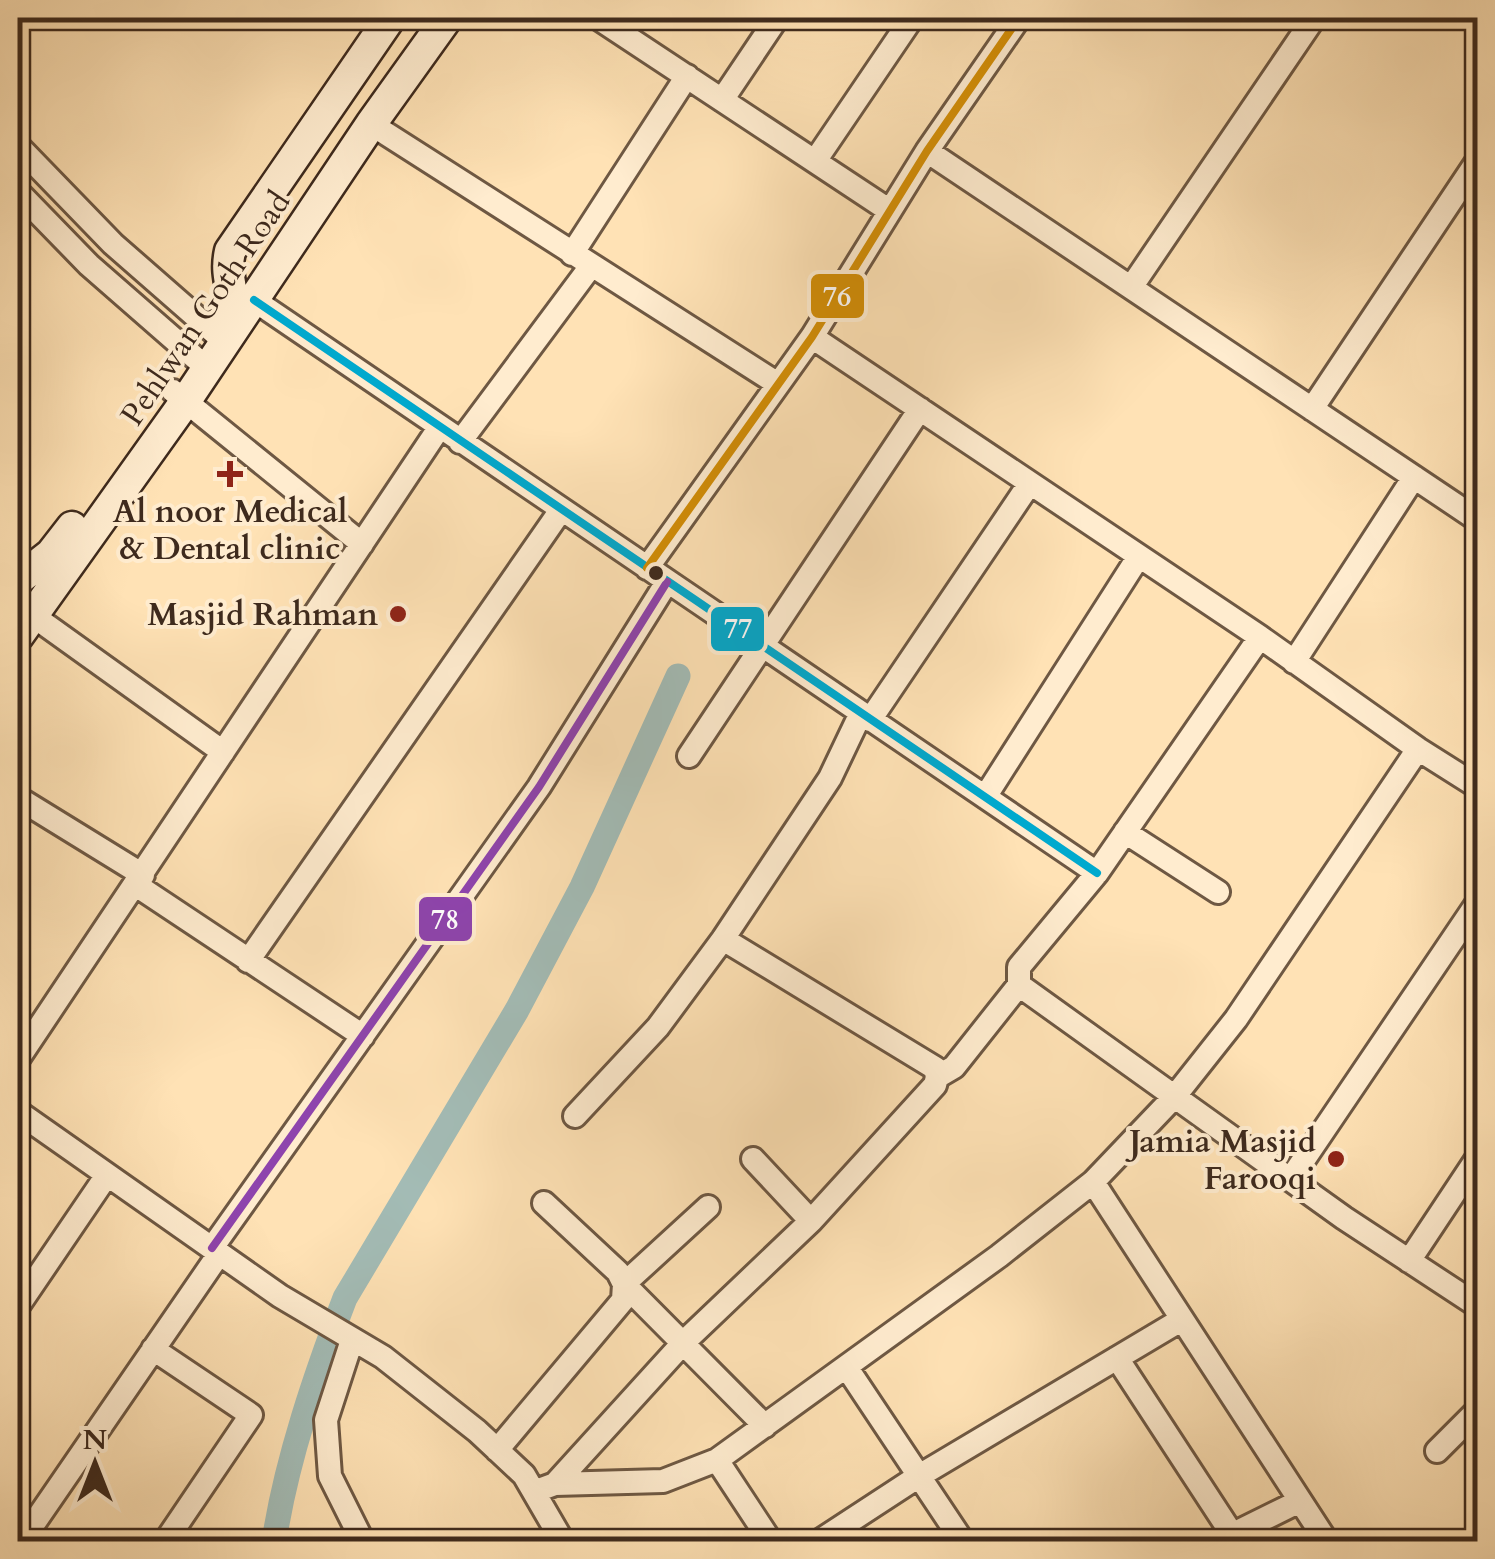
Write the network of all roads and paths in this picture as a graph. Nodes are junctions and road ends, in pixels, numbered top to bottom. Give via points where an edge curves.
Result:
1 (390, 18) edge
2 (447, 18) edge
3 (777, 18) edge
4 (912, 18) edge
5 (1019, 18) edge
6 (1314, 18) edge
7 (608, 20) edge
8 (687, 76) junction
9 (722, 100) junction
10 (371, 124) junction
11 (18, 146) edge
12 (927, 151) junction
13 (1478, 160) edge
14 (815, 161) junction
15 (18, 192) edge
16 (890, 211) junction
17 (582, 260) junction
18 (1132, 286) junction
19 (254, 300) junction
20 (812, 337) junction
21 (220, 338) junction
22 (202, 365) junction
23 (778, 384) junction
24 (179, 397) junction
25 (920, 409) junction
26 (1312, 409) junction
27 (439, 428) junction
28 (460, 442) junction
29 (1414, 477) junction
30 (1030, 482) junction
31 (561, 510) junction
32 (1478, 520) edge
33 (362, 544) junction
34 (1138, 556) junction
35 (657, 575) junction
36 (18, 580) edge
37 (25, 625) edge
38 (1260, 637) junction
39 (760, 644) junction
40 (1294, 662) junction
41 (866, 716) junction
42 (1418, 750) junction
43 (223, 752) junction
44 (688, 756) dead end
45 (1478, 788) edge
46 (18, 798) edge
47 (985, 798) junction
48 (1125, 832) junction
49 (1097, 873) junction
50 (140, 880) junction
51 (1218, 892) dead end
52 (1478, 902) edge
53 (724, 940) junction
54 (248, 961) junction
55 (1019, 986) junction
56 (363, 1036) junction
57 (18, 1059) edge
58 (937, 1076) junction
59 (1175, 1096) junction
60 (18, 1112) edge
61 (575, 1116) dead end
62 (1478, 1157) edge
63 (753, 1159) dead end
64 (108, 1175) junction
65 (1290, 1180) junction
66 (1093, 1182) junction
67 (544, 1203) dead end
68 (708, 1207) dead end
69 (810, 1222) junction
70 (216, 1251) junction
71 (1409, 1260) junction
72 (624, 1284) junction
73 (18, 1306) edge
74 (1478, 1306) edge
75 (1181, 1320) junction
76 (339, 1333) junction
77 (684, 1342) junction
78 (154, 1349) junction
79 (1117, 1358) junction
80 (847, 1368) junction
81 (1478, 1410) edge
82 (765, 1426) junction
83 (498, 1450) junction
84 (1436, 1450) dead end
85 (718, 1460) junction
86 (919, 1476) junction
87 (546, 1487) junction
88 (1300, 1501) junction
89 (1224, 1538) edge
90 (21, 1542) edge
91 (165, 1542) edge
92 (363, 1542) edge
93 (563, 1542) edge
94 (771, 1542) edge
95 (818, 1542) edge
96 (963, 1542) edge
97 (1327, 1542) edge

1 - 21 main road, Pehlwan Goth Road via 230,252 234,302
2 - 10 main road, Pehlwan Goth Road
3 - 9 street
4 - 14 street
5 - 12 street
6 - 18 street
7 - 8 street
8 - 9 street
8 - 17 street
9 - 14 street
10 - 17 street
10 - 19 main road, Pehlwan Goth Road
11 - 21 street via 112,244
12 - 16 street
12 - 18 street
13 - 26 street
14 - 16 street
15 - 22 street
16 - 20 street
17 - 23 street
17 - 28 street
18 - 26 street
19 - 21 main road, Pehlwan Goth Road
19 - 27 street
20 - 23 street
20 - 25 street
21 - 22 main road, Pehlwan Goth Road
22 - 24 main road, Pehlwan Goth Road
23 - 35 street
24 - 33 street
24 - 36 main road, Pehlwan Goth Road via 52,554
24 - 37 main road, Pehlwan Goth Road
25 - 30 street
25 - 39 street
26 - 29 street
27 - 28 street
27 - 33 street
28 - 31 street
29 - 32 street
29 - 40 street
30 - 34 street
30 - 41 street
31 - 35 street
31 - 54 street
33 - 43 street
34 - 38 street
34 - 47 street
35 - 39 street
35 - 56 street via 539,787
37 - 43 street
38 - 40 street
38 - 48 street
39 - 41 street
39 - 44 street
40 - 42 street
41 - 47 street
41 - 53 street
42 - 45 street
42 - 59 street via 1236,1019
43 - 50 street
46 - 50 street
47 - 49 street
48 - 49 street
48 - 51 street
49 - 55 street via 1019,967
50 - 54 street
50 - 57 street
52 - 65 street
53 - 58 street via 934,1068
53 - 61 street via 658,1026
54 - 56 street
55 - 58 street via 954,1067
55 - 59 street
56 - 70 street
58 - 69 street
59 - 65 street
59 - 66 street
60 - 64 street
62 - 71 street
63 - 69 street
64 - 70 street
64 - 73 street
65 - 71 street
66 - 75 street
66 - 80 street
67 - 72 street
68 - 72 street
69 - 77 street
70 - 76 street
70 - 78 street
71 - 74 street
72 - 77 street
72 - 83 street via 623,1300
75 - 79 street
75 - 88 street
76 - 83 street via 383,1358
76 - 92 street via 326,1420 330,1476
77 - 82 street
77 - 87 street
78 - 90 street
78 - 91 street via 252,1415
79 - 86 street
79 - 89 street
80 - 82 street
80 - 86 street
81 - 84 street
82 - 85 street
83 - 87 street
85 - 87 street via 662,1481
85 - 94 street
86 - 95 street
86 - 96 street
87 - 93 street
88 - 89 street
88 - 97 street

